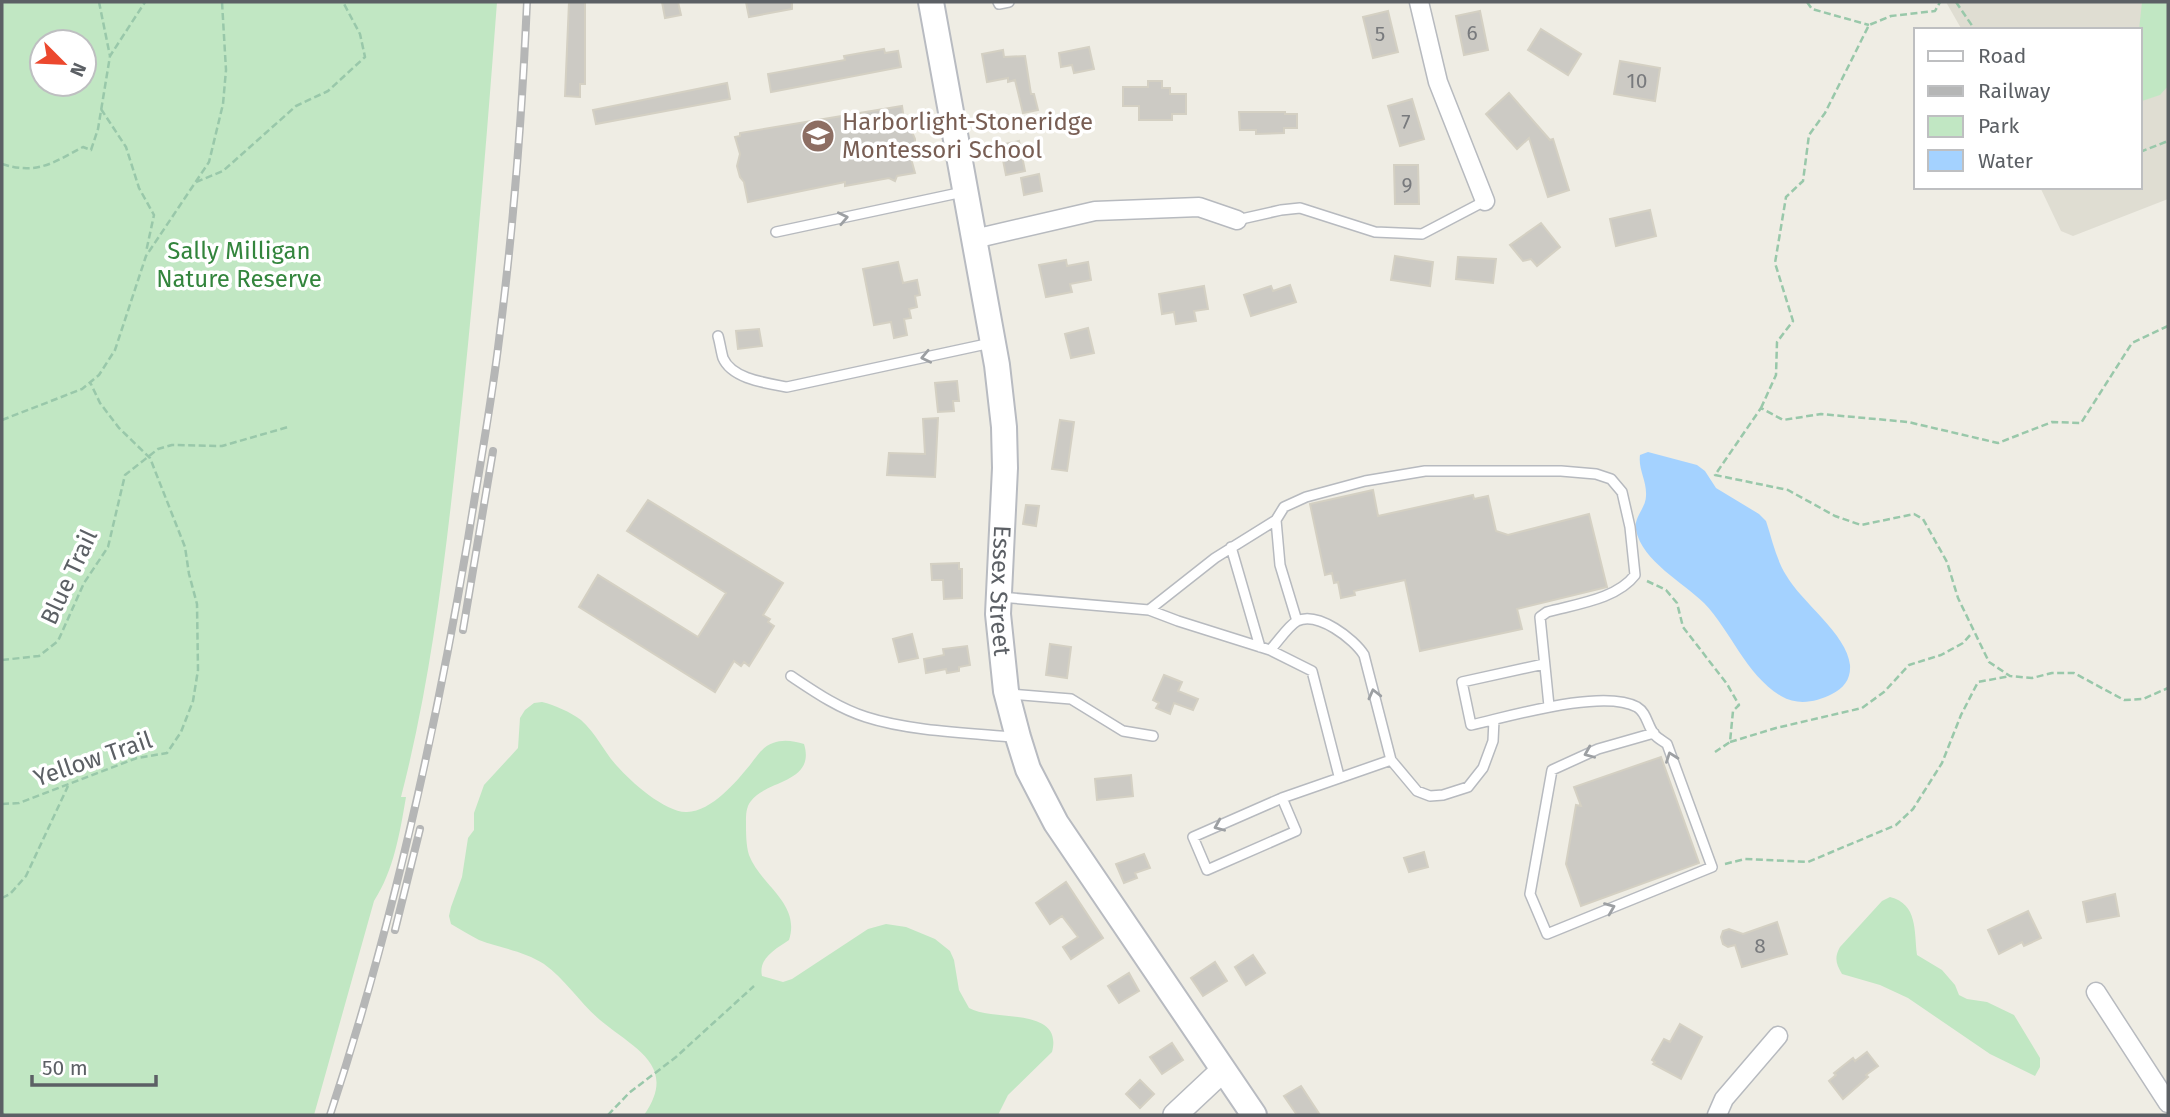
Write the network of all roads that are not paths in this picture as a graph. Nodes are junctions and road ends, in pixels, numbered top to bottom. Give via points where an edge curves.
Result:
1 (931, 2) edge
2 (999, 2) edge
3 (1009, 2) edge
4 (1419, 2) edge
5 (965, 192) junction
6 (1485, 201) joint
7 (1237, 220) joint
8 (776, 232) dead end
9 (974, 239) junction
10 (718, 336) dead end
11 (993, 342) junction
12 (1276, 520) junction
13 (1231, 547) junction
14 (998, 596) junction
15 (1149, 610) junction
16 (1297, 621) junction
17 (1265, 649) junction
18 (1544, 664) junction
19 (791, 676) dead end
20 (1007, 694) junction
21 (1549, 706) junction
22 (1494, 720) junction
23 (1654, 733) junction
24 (1153, 736) dead end
25 (1018, 737) junction
26 (1391, 760) junction
27 (1339, 776) junction
28 (1282, 799) junction
29 (2096, 992) dead end
30 (1778, 1036) dead end
31 (1223, 1069) junction
32 (2168, 1104) edge
33 (1175, 1115) edge
34 (1254, 1115) edge
35 (1717, 1115) edge

1 - 5 main road, Essex Street
2 - 3 lane
4 - 6 street via 1438,82
8 -> 5 lane
5 - 9 main road, Essex Street
6 - 7 lane via 1422,234 1375,232 1300,208
7 - 9 street via 1199,207 1095,211
9 - 11 main road, Essex Street
11 -> 10 lane via 787,387 740,375 724,360
11 - 14 main road, Essex Street via 1005,468
12 - 13 lane
12 - 16 lane via 1280,565
12 - 18 lane via 1284,507 1306,497 1425,471 1561,471 1611,480 1622,492 1635,575 1616,592 1540,617
13 - 15 lane
13 - 17 lane
14 - 15 lane
14 - 20 main road, Essex Street
15 - 17 lane
16 - 17 lane
26 -> 16 lane via 1364,655 1357,644 1328,624
17 - 27 lane via 1312,671
18 - 21 lane
18 - 22 lane via 1462,682 1471,725
19 - 25 lane via 827,701 867,717
20 - 24 lane via 1071,699 1122,731
20 - 25 main road, Essex Street
21 - 22 lane
21 - 23 lane via 1607,701 1629,704 1646,716
22 - 26 lane via 1493,741 1483,768 1468,786 1443,795 1417,792
23 -> 23 lane via 1598,749 1552,769 1530,894 1547,934 1712,867 1667,744
25 - 31 main road, Essex Street via 1028,769 1056,823
26 - 27 lane
27 - 28 lane
28 -> 28 lane via 1193,837 1207,870 1296,831
29 - 32 street
30 - 35 street via 1724,1099
31 - 33 street
31 - 34 main road, Essex Street

